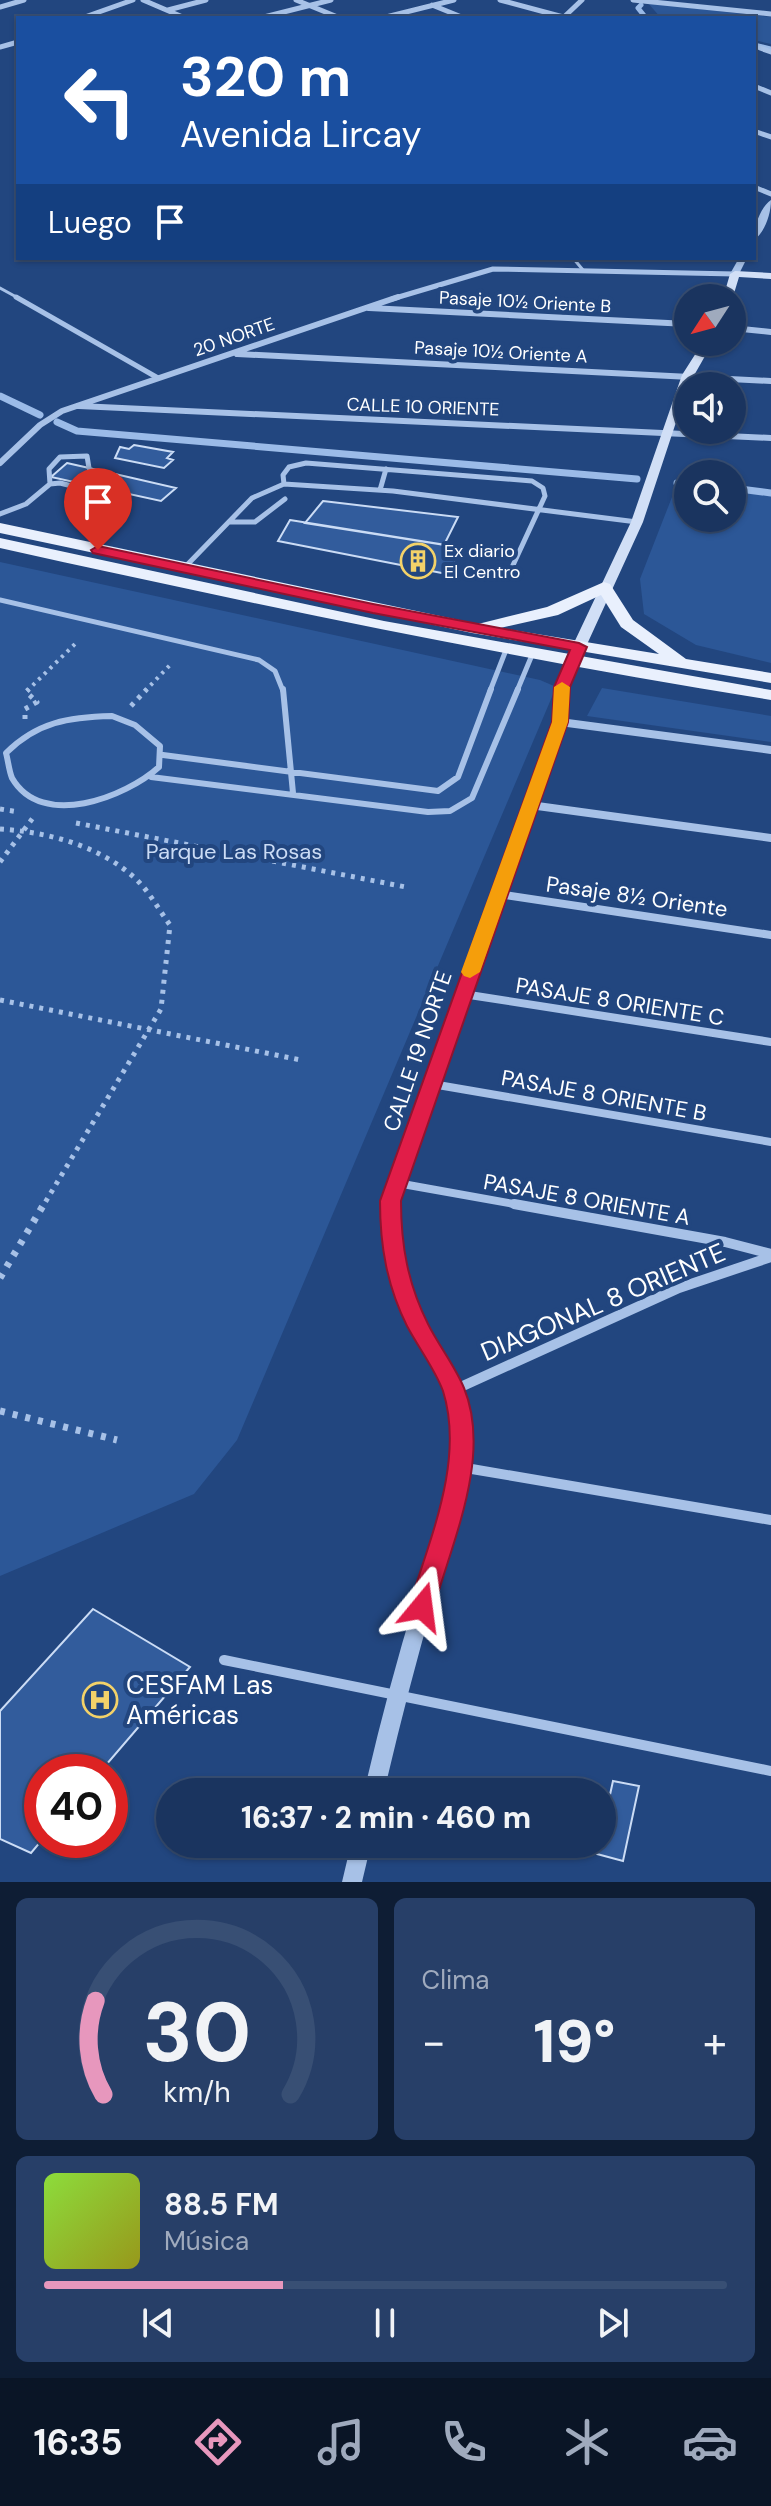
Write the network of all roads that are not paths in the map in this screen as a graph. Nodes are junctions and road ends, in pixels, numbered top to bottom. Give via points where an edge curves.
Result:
1 (10, 0) edge
2 (133, 0) edge
3 (143, 0) edge
4 (206, 0) edge
5 (296, 0) edge
6 (331, 0) edge
7 (454, 0) edge
8 (500, 0) edge
9 (582, 0) edge
10 (633, 0) edge
11 (22, 1) edge
12 (432, 5) junction
13 (310, 6) junction
14 (0, 7) edge
15 (166, 10) junction
16 (771, 14) edge
17 (88, 16) edge
18 (180, 16) edge
19 (268, 16) edge
20 (335, 16) edge
21 (390, 16) edge
22 (459, 16) edge
23 (562, 16) edge
24 (567, 16) edge
25 (760, 48) dead end
26 (771, 52) edge
27 (770, 208) edge
28 (756, 233) edge
29 (575, 260) edge
30 (742, 260) edge
31 (583, 270) junction
32 (735, 274) junction
33 (771, 276) edge
34 (732, 284) edge
35 (0, 288) edge
36 (362, 308) junction
37 (674, 323) edge
38 (746, 329) edge
39 (771, 332) edge
40 (229, 353) junction
41 (674, 374) edge
42 (158, 378) junction
43 (746, 379) edge
44 (771, 381) edge
45 (74, 406) junction
46 (674, 416) edge
47 (669, 431) junction
48 (771, 438) edge
49 (0, 463) edge
50 (89, 468) dead end
51 (386, 469) junction
52 (50, 484) junction
53 (284, 484) junction
54 (380, 490) junction
55 (285, 499) dead end
56 (541, 508) junction
57 (0, 514) edge
58 (231, 522) junction
59 (637, 522) junction
60 (0, 528) edge
61 (0, 543) edge
62 (98, 550) junction
63 (183, 569) junction
64 (508, 576) dead end
65 (604, 587) junction
66 (0, 600) edge
67 (472, 628) junction
68 (579, 647) junction
69 (506, 650) junction
70 (532, 655) junction
71 (571, 664) junction
72 (685, 664) junction
73 (771, 678) edge
74 (771, 695) edge
75 (560, 722) junction
76 (771, 750) edge
77 (163, 755) junction
78 (290, 773) junction
79 (151, 777) junction
80 (293, 793) junction
81 (530, 805) junction
82 (771, 838) edge
83 (498, 894) junction
84 (771, 935) edge
85 (463, 994) junction
86 (771, 1042) edge
87 (431, 1084) junction
88 (771, 1142) edge
89 (396, 1183) junction
90 (771, 1256) edge
91 (454, 1390) junction
92 (459, 1467) junction
93 (771, 1520) edge
94 (224, 1660) dead end
95 (397, 1694) junction
96 (771, 1771) edge
97 (377, 1778) edge
98 (358, 1858) edge
99 (352, 1882) edge

1 - 11 street
2 - 17 street
3 - 15 street
4 - 15 street
5 - 13 street
6 - 13 street
7 - 12 street
8 - 23 street
9 - 24 street
10 - 16 street
11 - 14 street
12 - 21 street
12 - 22 street
13 - 19 street
13 - 20 street
15 - 18 street
25 - 26 street
27 - 28 street
29 - 31 lane
30 - 32 street
31 - 32 street, 20 NORTE
31 - 36 street, 20 NORTE via 493,269
32 - 33 main road
32 - 34 main road
35 - 42 lane
36 - 37 street, Pasaje 10½ Oriente B
36 - 40 street, 20 NORTE
38 - 39 street
40 - 41 street, Pasaje 10½ Oriente A
40 - 42 street, 20 NORTE
42 - 45 street, 20 NORTE
43 - 44 street, Pasaje 10½ Oriente A
45 - 47 street, CALLE 10 ORIENTE
45 - 49 street, 20 NORTE via 40,425
46 - 47 main road, CALLE 19 NORTE
47 - 48 street, CALLE 10 ORIENTE
47 - 59 main road, CALLE 19 NORTE
50 - 52 lane via 87,456 60,457 50,466
51 - 53 lane via 296,464 283,475
51 - 54 lane
51 - 56 lane via 532,481 543,488
52 - 57 lane via 26,504
52 - 62 lane via 71,484 116,500
53 - 54 lane
53 - 58 lane via 252,498
54 - 56 lane
55 - 58 lane via 260,521
56 - 59 lane
56 - 64 lane
58 - 63 lane
59 - 65 main road, CALLE 19 NORTE
60 - 62 main road
61 - 69 main road via 283,607
62 - 63 main road
63 - 67 main road
65 - 67 main road via 552,611
65 - 68 main road, CALLE 19 NORTE
65 - 72 main road via 627,623
66 - 78 lane via 259,660 275,671 283,686
67 - 68 main road
68 - 71 main road, CALLE 19 NORTE
68 - 72 main road
69 - 70 main road
69 - 78 lane via 458,777 444,788 429,792
70 - 71 main road
70 - 80 lane via 472,798 462,805 439,813
71 - 74 main road
71 - 75 street, CALLE 19 NORTE via 562,687
72 - 73 main road
75 - 76 street
75 - 81 street, CALLE 19 NORTE
77 - 78 lane
77 - 79 lane
77 - 79 lane via 150,735 119,719 54,720 24,732 6,753 7,774 23,793 46,803 100,801
78 - 80 lane
79 - 80 lane
81 - 82 street
81 - 83 street, CALLE 19 NORTE
83 - 84 street, Pasaje 8½ Oriente
83 - 85 street, CALLE 19 NORTE
85 - 86 street, PASAJE 8 ORIENTE C
85 - 87 street, CALLE 19 NORTE
87 - 88 street, PASAJE 8 ORIENTE B
87 - 89 street, CALLE 19 NORTE
89 - 90 street, PASAJE 8 ORIENTE A via 725,1242
89 - 91 street, CALLE 19 NORTE via 388,1220 396,1270 417,1324
90 - 91 street, DIAGONAL 8 ORIENTE via 679,1288
91 - 92 street, CALLE 19 NORTE via 463,1440
92 - 93 street
92 - 95 street, CALLE 19 NORTE
94 - 95 street
95 - 96 street
95 - 97 street, CALLE 19 NORTE
98 - 99 street

